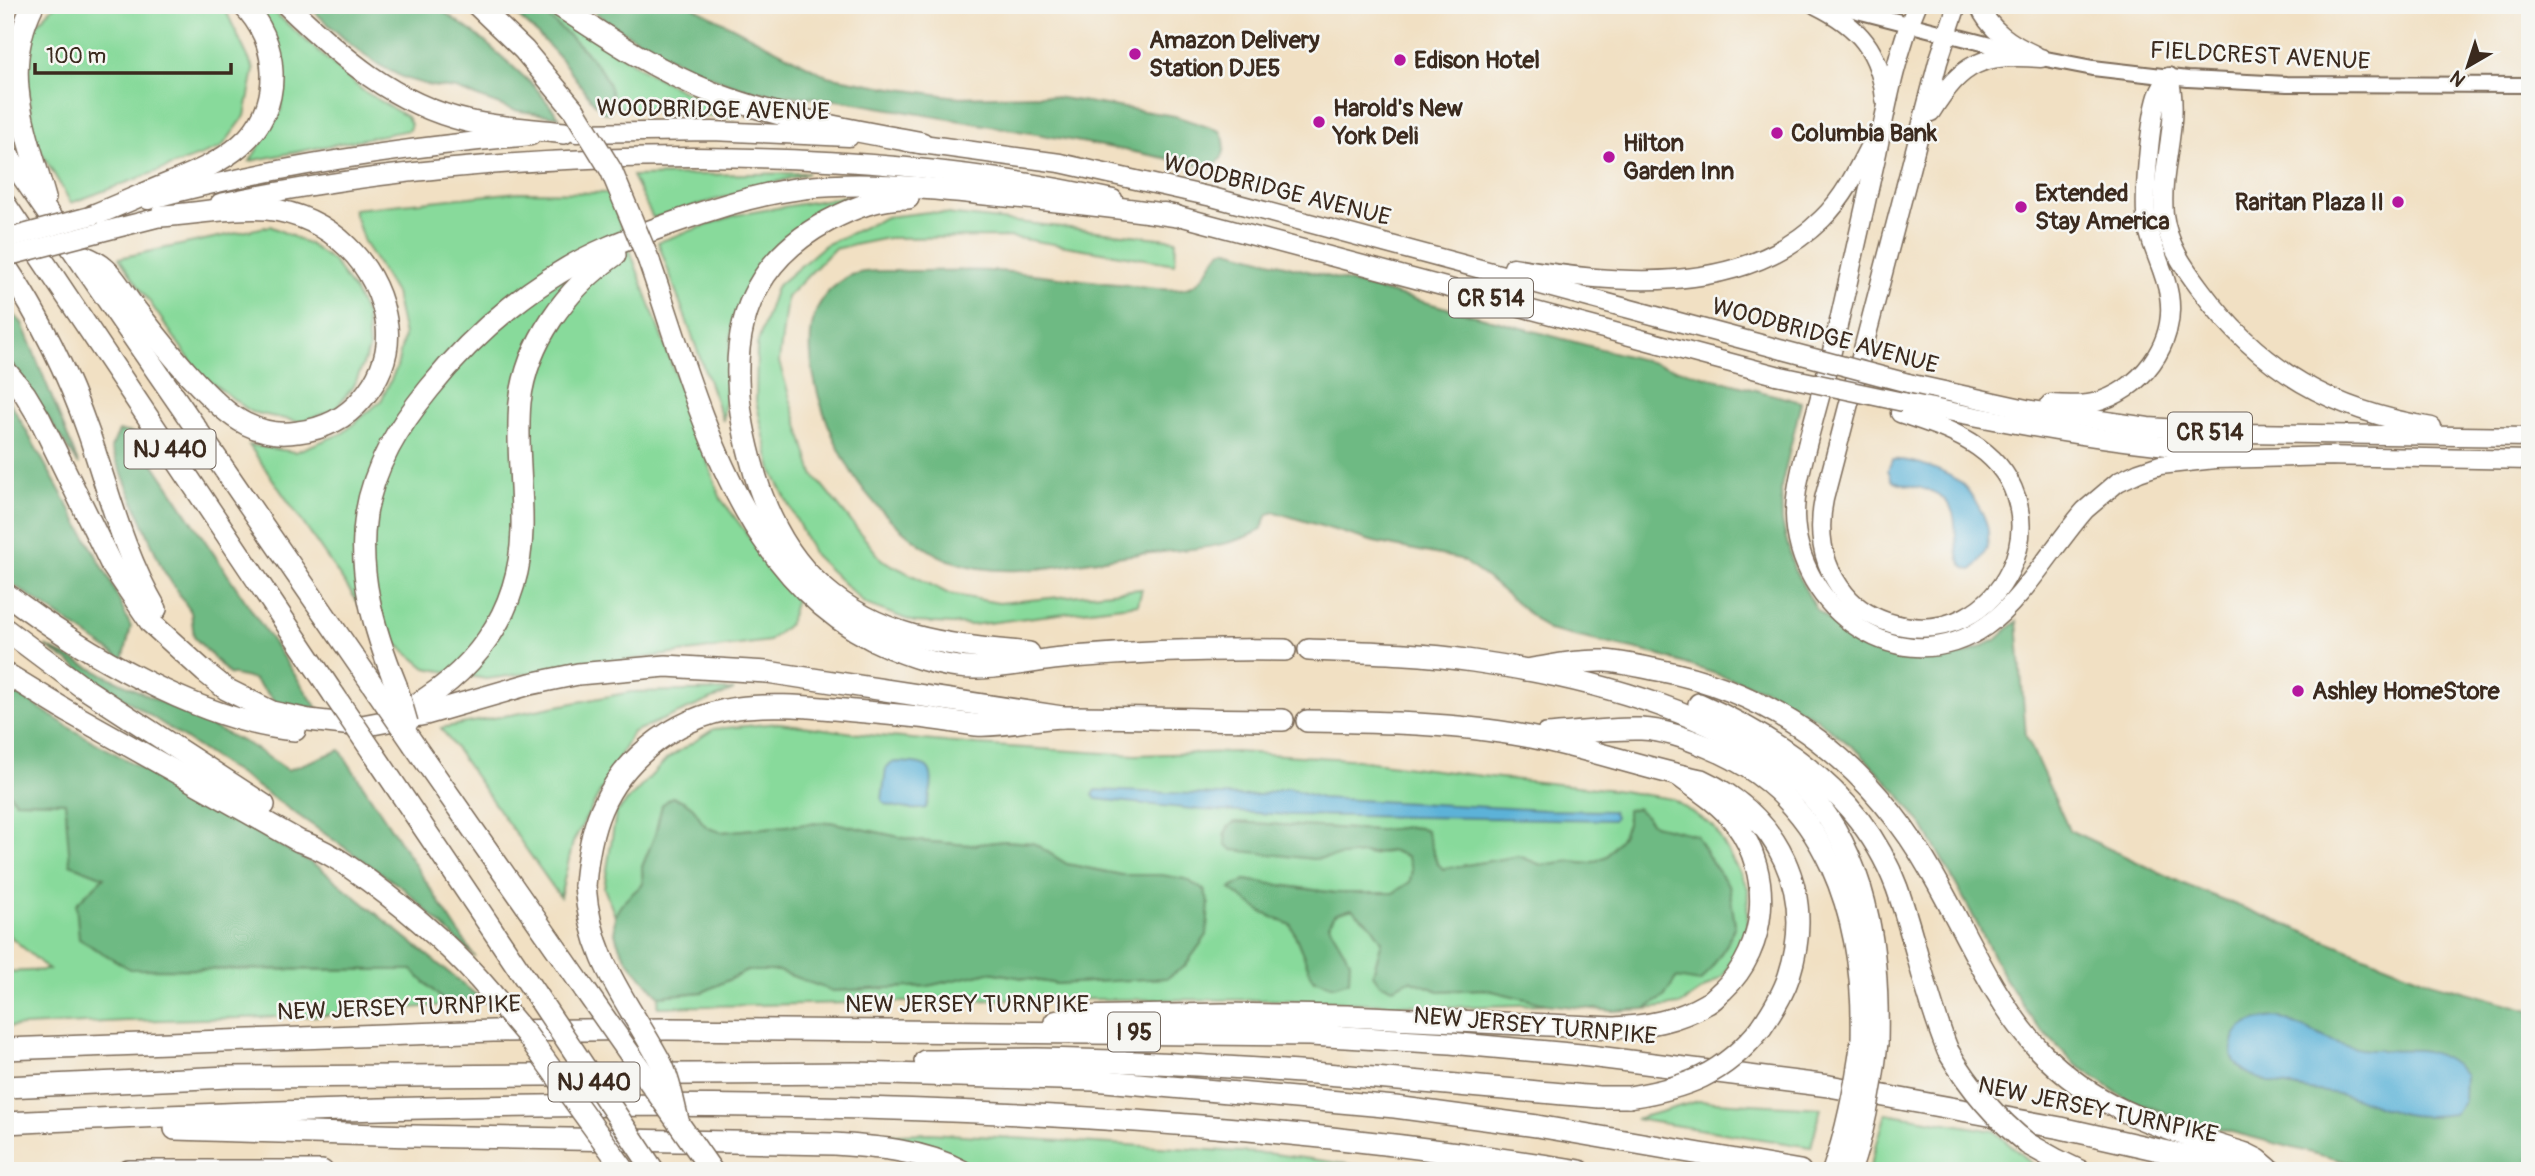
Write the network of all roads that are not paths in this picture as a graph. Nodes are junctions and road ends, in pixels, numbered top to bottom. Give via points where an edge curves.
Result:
1 (33, 5) edge
2 (243, 5) edge
3 (287, 5) edge
4 (466, 5) edge
5 (477, 5) edge
6 (558, 5) edge
7 (1816, 5) edge
8 (1834, 5) edge
9 (1917, 5) edge
10 (1957, 5) edge
11 (1979, 5) edge
12 (1909, 25) junction
13 (1946, 35) junction
14 (524, 50) junction
15 (2041, 58) junction
16 (2169, 77) junction
17 (2530, 85) edge
18 (1885, 111) junction
19 (564, 133) junction
20 (1919, 137) junction
21 (922, 143) junction
22 (5, 150) edge
23 (1000, 195) junction
24 (5, 204) edge
25 (50, 213) junction
26 (161, 216) junction
27 (1176, 216) junction
28 (98, 223) junction
29 (668, 225) junction
30 (5, 239) edge
31 (1396, 245) junction
32 (76, 253) junction
33 (5, 257) edge
34 (5, 265) edge
35 (5, 370) edge
36 (1908, 383) junction
37 (1901, 408) junction
38 (2523, 437) edge
39 (2333, 456) junction
40 (2530, 460) edge
41 (5, 593) edge
42 (5, 629) edge
43 (1285, 650) dead end
44 (1309, 650) dead end
45 (187, 654) junction
46 (1066, 657) junction
47 (1526, 670) junction
48 (5, 673) edge
49 (386, 688) junction
50 (1618, 692) junction
51 (1062, 717) junction
52 (1283, 720) dead end
53 (1307, 721) dead end
54 (381, 723) junction
55 (341, 725) junction
56 (1526, 736) junction
57 (1679, 776) junction
58 (318, 847) junction
59 (1022, 1031) junction
60 (1869, 1042) junction
61 (5, 1049) edge
62 (856, 1073) junction
63 (5, 1087) edge
64 (678, 1120) junction
65 (5, 1125) edge
66 (128, 1171) edge
67 (322, 1171) edge
68 (625, 1171) edge
69 (654, 1171) edge
70 (712, 1171) edge
71 (962, 1171) edge
72 (1580, 1171) edge
73 (1800, 1171) edge
74 (1833, 1171) edge
75 (1850, 1171) edge
76 (2080, 1171) edge
77 (2253, 1171) edge
78 (2271, 1171) edge

1 - 25 highway via 15,46 13,72 15,96
2 - 28 highway via 264,34 271,57 268,106 257,128 220,161
3 - 19 highway via 333,50 399,95 468,121
4 - 14 highway
5 - 14 highway
6 - 21 highway via 628,51 714,93 800,120
7 - 18 main road via 1848,25 1870,47 1881,76
8 - 12 street, FIELDCREST AVENUE
9 - 12 main road
10 - 13 main road
11 - 15 main road via 1997,32
12 - 13 street, FIELDCREST AVENUE
12 - 18 main road
13 - 15 street, FIELDCREST AVENUE
13 - 20 main road
14 - 46 highway, bridge via 574,110 611,170 730,482 780,563 838,620 909,655 948,666 978,668
15 - 16 street, FIELDCREST AVENUE
15 - 20 main road via 2006,57 1970,67 1945,91
16 - 17 street, FIELDCREST AVENUE via 2287,84
16 - 36 main road via 2155,108 2146,202 2149,234 2167,288 2169,316 2163,344 2149,368 2113,395 2072,405 2007,400
16 - 38 main road via 2173,102 2164,200 2168,232 2179,260 2235,331 2291,377 2355,409 2423,425
18 - 31 main road via 1852,179 1823,218 1786,247 1739,267 1674,279 1609,280
18 - 39 main road via 1796,501 1798,542 1807,570 1828,603 1848,621 1872,636 1899,644 1930,646 1960,639 2001,614 2085,510 2129,477 2182,461
19 - 21 main road, WOODBRIDGE AVENUE / CR 514 via 712,131
19 - 28 main road, WOODBRIDGE AVENUE / CR 514 via 341,160 182,191
20 - 37 main road via 1824,499 1820,530 1828,567 1859,607 1894,624 1937,627 1975,612 2000,589 2018,551 2020,513 2005,476 1984,451
21 - 31 main road, WOODBRIDGE AVENUE / CR 514 via 1060,163
22 - 25 highway, NJ 440
23 - 27 highway
23 - 29 highway via 872,185 803,188 737,202
23 - 46 highway via 889,198 860,205 801,238 770,270 747,312 736,371 739,410 757,484 772,520 795,559 822,588 883,627 934,642
24 - 69 highway, NJ 440, bridge
25 - 32 highway, NJ 440
26 - 27 main road, WOODBRIDGE AVENUE / CR 514 via 271,192 433,168 638,157 921,167 1055,186
26 - 28 main road, WOODBRIDGE AVENUE / CR 514
26 - 32 highway via 267,209 297,216 344,241 376,288 389,342 383,367 355,407 312,431 289,434 246,424 190,375 104,268
27 - 37 main road, WOODBRIDGE AVENUE / CR 514, bridge
28 - 30 main road, WOODBRIDGE AVENUE / CR 514, bridge
28 - 33 main road, WOODBRIDGE AVENUE / CR 514, bridge
29 - 49 highway via 608,247 513,306 460,353 396,434 373,487 364,542 368,600 384,655
29 - 54 highway via 599,266 558,308 544,330 520,400 522,530 519,562 504,612 462,670
31 - 36 main road, WOODBRIDGE AVENUE / CR 514, bridge
32 - 49 highway, NJ 440
34 - 45 highway via 54,348 73,391 142,586
35 - 45 highway via 40,419 129,593 151,623
36 - 38 main road, WOODBRIDGE AVENUE / CR 514 via 2054,414 2171,429
37 - 39 main road, WOODBRIDGE AVENUE / CR 514 via 2109,440 2227,452
39 - 40 main road, WOODBRIDGE AVENUE / CR 514
41 - 55 highway via 117,665 217,712 286,729 319,732
42 - 58 highway via 81,686 306,832
43 - 46 highway via 1158,650
44 - 47 highway via 1431,656
45 - 55 highway via 226,689 249,702 291,717
47 - 50 highway
47 - 78 highway via 1607,661 1675,673 1747,698 1810,733 1839,755 1893,811 2000,998 2065,1074 2120,1111 2246,1154
48 - 58 highway via 299,841
49 - 64 highway, NJ 440, bridge via 414,745
50 - 60 highway via 1725,732 1791,777 1819,804 1840,837 1869,916 1877,979
50 - 76 highway, bridge via 1655,692 1729,718 1790,754 1843,800 1882,855 1896,887 1926,992 1948,1051 1964,1078 1983,1103 2028,1144
51 - 52 highway
51 - 54 highway via 767,672 667,666 578,674
51 - 64 highway, bridge via 979,725 776,704 737,706 681,725 636,757 602,805 592,832 585,886 587,911 611,980 662,1066
53 - 56 highway via 1459,727
54 - 55 highway
56 - 57 highway
56 - 60 highway via 1641,729 1662,732 1748,766 1780,791 1824,849 1841,887 1860,965
57 - 59 highway via 1713,800 1736,824 1758,872 1761,903 1758,932 1731,982 1709,1003 1678,1018 1614,1028 1223,1014 1074,1017
57 - 62 highway, bridge via 1724,791 1749,809 1772,835 1786,861 1797,920 1796,948 1778,1002 1744,1049 1694,1082 1629,1097 1599,1097 1256,1069 1036,1059 914,1062
58 - 68 highway, bridge via 403,906 467,964 534,1044
59 - 61 highway, NEW JERSEY TURNPIKE / I 95 via 493,1031
59 - 77 highway, NEW JERSEY TURNPIKE / I 95 via 1310,1035 1450,1043 1710,1069 1943,1105
60 - 74 highway, bridge
60 - 75 highway, bridge via 1872,1083
62 - 63 highway, I 95 via 229,1077
62 - 73 highway, I 95 via 1094,1080 1395,1107
64 - 70 highway, bridge
65 - 71 highway via 833,1144 922,1155
65 - 72 highway via 228,1113 478,1107 914,1109 1241,1128
66 - 67 highway

